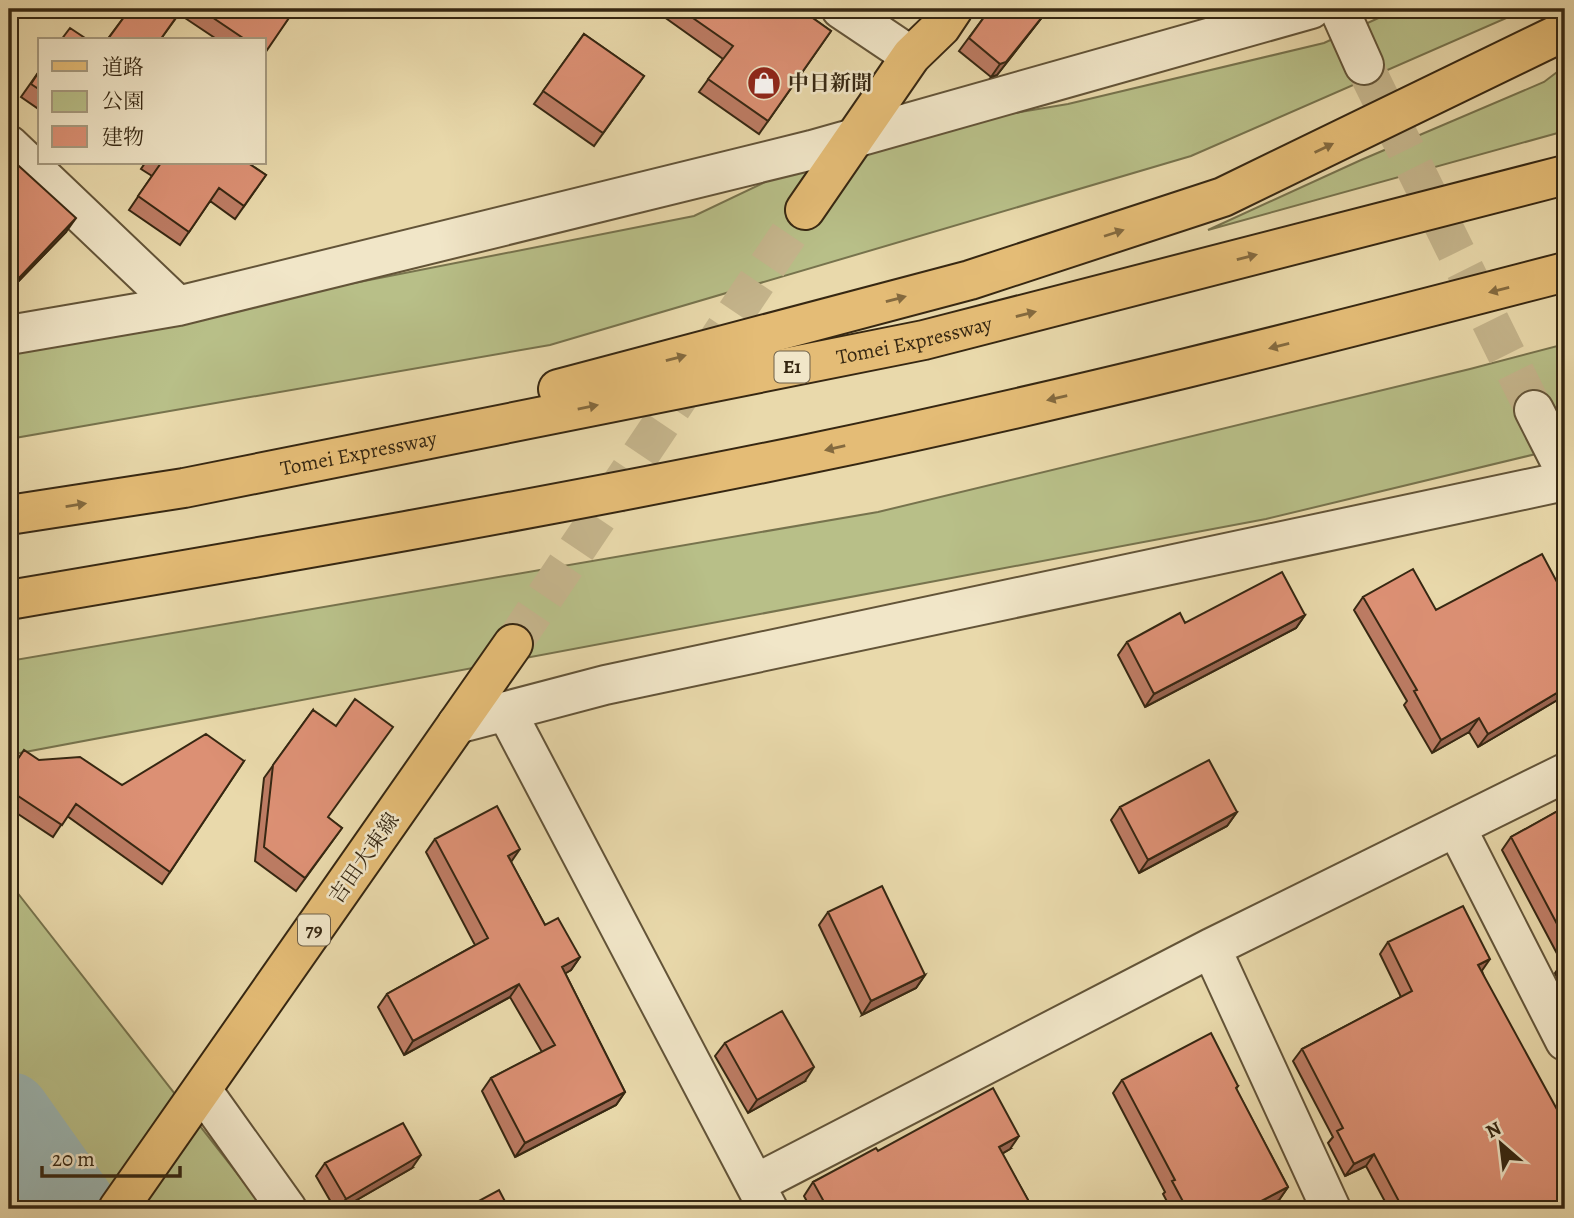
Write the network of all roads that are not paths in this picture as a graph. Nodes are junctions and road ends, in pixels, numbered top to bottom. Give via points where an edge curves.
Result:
1 (841, 9) edge
2 (953, 9) edge
3 (1311, 9) edge
4 (1339, 9) edge
5 (1565, 31) edge
6 (911, 56) junction
7 (1364, 65) tunnel mouth
8 (853, 139) junction
9 (9, 145) edge
10 (1565, 175) edge
11 (805, 210) tunnel mouth
12 (1565, 272) edge
13 (178, 306) junction
14 (9, 335) edge
15 (1534, 410) tunnel mouth
16 (1565, 471) edge
17 (1565, 481) edge
18 (184, 488) junction
19 (9, 515) edge
20 (9, 600) edge
21 (513, 644) tunnel mouth
22 (506, 711) junction
23 (457, 724) junction
24 (1565, 773) edge
25 (1455, 827) junction
26 (1211, 948) junction
27 (1565, 1041) edge
28 (202, 1090) junction
29 (761, 1197) edge
30 (118, 1209) edge
31 (287, 1209) edge
32 (1331, 1209) edge

1 - 6 street
2 - 6 main road
3 - 8 street
4 - 7 street
18 -> 5 main road via 970,280 1223,197
6 - 8 main road
8 - 11 main road
8 - 13 street
9 - 13 street
18 -> 10 main road, Tomei Expressway / E1 via 924,340
12 -> 20 main road via 1219,362 805,455 349,543
13 - 14 street
15 - 16 street
17 - 22 street via 618,682
19 -> 18 main road, Tomei Expressway / E1
21 - 23 main road, 吉田大東線 / 79
22 - 23 street
22 - 29 street
23 - 28 main road, 吉田大東線 / 79
24 - 25 street
25 - 26 street
25 - 27 street
26 - 29 street
26 - 32 street
28 - 30 main road, 吉田大東線 / 79
28 - 31 street

